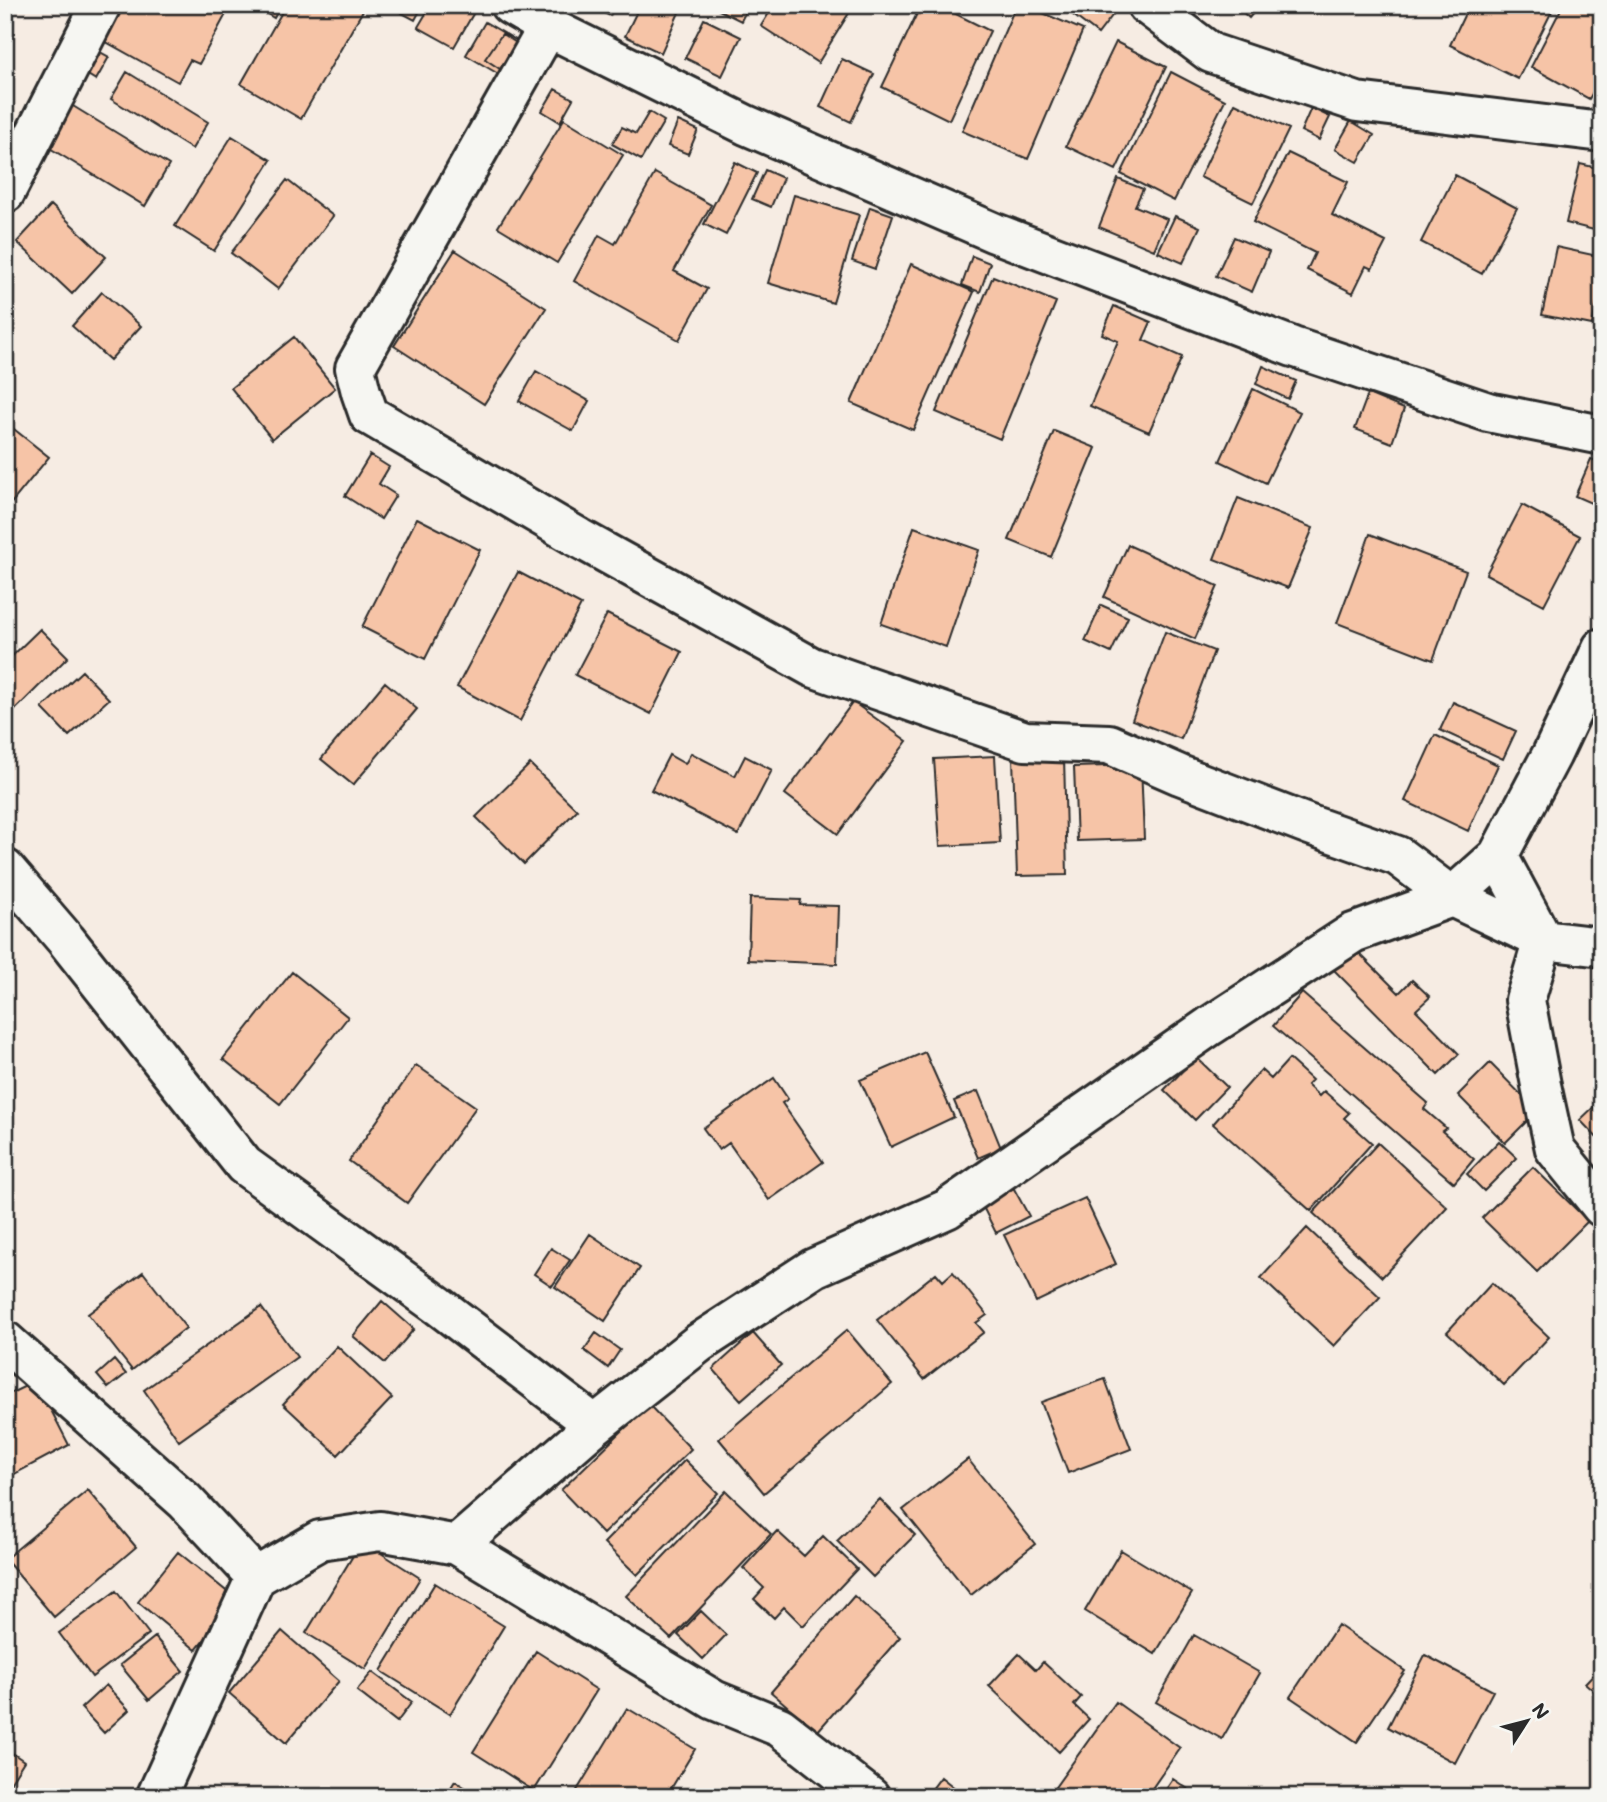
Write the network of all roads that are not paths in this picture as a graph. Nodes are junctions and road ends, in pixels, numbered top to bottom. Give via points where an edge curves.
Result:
1 (101, 5) edge
2 (510, 5) edge
3 (1147, 5) edge
4 (548, 27) junction
5 (1602, 132) edge
6 (5, 193) edge
7 (1602, 435) edge
8 (1602, 648) edge
9 (1498, 856) junction
10 (5, 869) edge
11 (1452, 897) junction
12 (1543, 940) junction
13 (1602, 947) edge
14 (1602, 1207) edge
15 (5, 1341) edge
16 (595, 1425) junction
17 (457, 1545) junction
18 (256, 1577) junction
19 (156, 1797) edge
20 (870, 1797) edge

1 - 6 street
2 - 4 street
3 - 5 street via 1211,53 1357,102
4 - 7 street via 746,125 995,233 1293,346 1488,412
4 - 11 street via 355,368 369,415 812,667 1025,741 1109,744 1398,856
8 - 9 street
9 - 11 street
9 - 12 street
10 - 16 street via 244,1165
11 - 12 street
11 - 16 street via 1353,933 947,1209 814,1268 699,1343
12 - 13 street
12 - 14 street via 1525,1000 1555,1149
15 - 18 street via 184,1501
16 - 17 street
17 - 18 street via 380,1531 320,1540
17 - 20 street via 714,1700 780,1727
18 - 19 street

